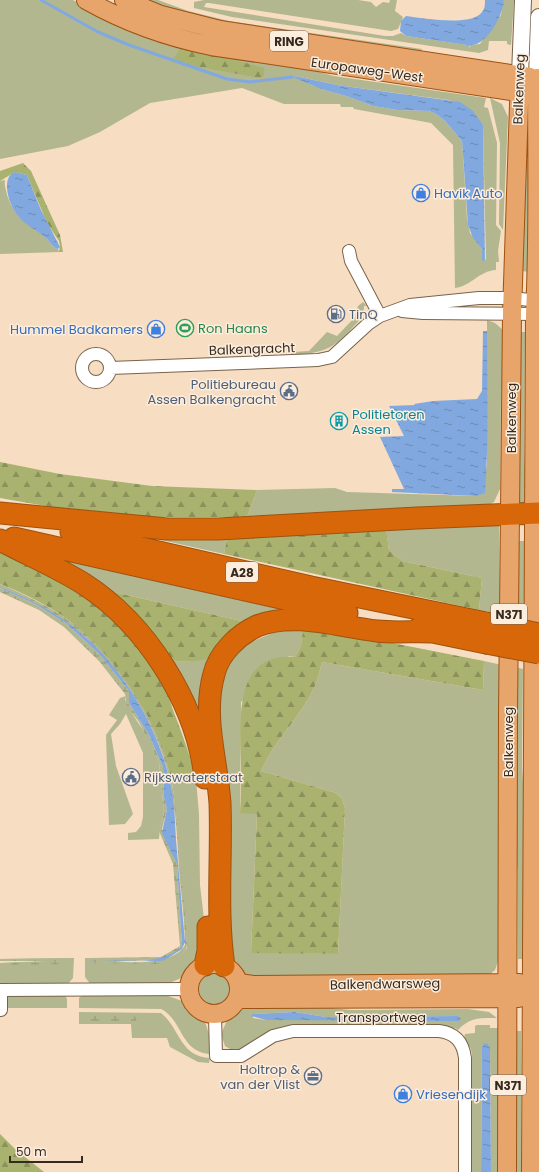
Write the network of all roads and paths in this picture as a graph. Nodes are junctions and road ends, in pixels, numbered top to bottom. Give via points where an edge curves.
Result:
1 (86, 0) edge
2 (124, 0) edge
3 (523, 0) edge
4 (539, 17) edge
5 (520, 75) junction
6 (538, 86) edge
7 (519, 93) junction
8 (349, 252) dead end
9 (512, 305) junction
10 (537, 307) edge
11 (380, 316) junction
12 (110, 368) dead end
13 (536, 513) edge
14 (0, 514) edge
15 (510, 515) junction
16 (0, 535) edge
17 (0, 540) edge
18 (432, 632) junction
19 (486, 633) junction
20 (539, 634) edge
21 (539, 653) edge
22 (215, 966) junction
23 (189, 989) junction
24 (0, 990) edge
25 (508, 990) junction
26 (535, 990) edge
27 (238, 991) junction
28 (1, 1010) edge
29 (215, 1015) junction
30 (466, 1172) edge
31 (507, 1172) edge
32 (530, 1172) edge

1 - 7 main road, Europaweg-West / RING via 140,25 202,44
2 - 5 main road, Europaweg-West / RING via 161,15 220,30
3 - 5 main road, Balkenweg
4 - 6 main road, Balkenweg
5 - 6 main road, Europaweg-West / RING
5 - 7 main road, Balkenweg
6 - 7 main road, Europaweg-West / RING
6 - 10 main road, Balkenweg
7 - 9 main road, Balkenweg
8 - 11 street via 351,261
9 - 10 street
9 - 11 street, Balkengracht via 479,298 410,305
9 - 15 main road, Balkenweg
10 - 13 main road, Balkenweg
11 - 12 street, Balkengracht via 332,356 318,360
13 - 15 highway, A28
13 - 26 main road, Balkenweg / N371
14 - 15 highway, A28 via 167,529 225,529
14 - 19 highway, A28 via 311,587
15 - 25 main road, Balkenweg / N371
16 - 18 highway, A28
17 - 22 highway via 85,585 118,610 144,639 170,677 190,719 204,771 207,805 208,951
18 - 19 highway, A28
18 - 22 highway, A28 via 378,631 287,620 258,626 244,634 223,655 214,672 209,699 220,803 221,938
19 - 20 highway, A28, bridge
19 - 21 highway, A28, bridge
22 - 23 main road via 194,975
22 - 27 main road via 234,973
23 - 24 street
23 - 29 main road via 200,1010
24 - 28 street
25 - 26 main road, Balkendwarsweg
25 - 27 main road, Balkendwarsweg
25 - 31 main road, Balkenweg / N371
26 - 32 main road, Balkenweg / N371
27 - 29 main road via 228,1010
29 - 30 street, Transportweg via 216,1056 240,1056 272,1036 293,1031 439,1031 452,1034 461,1043 465,1058

